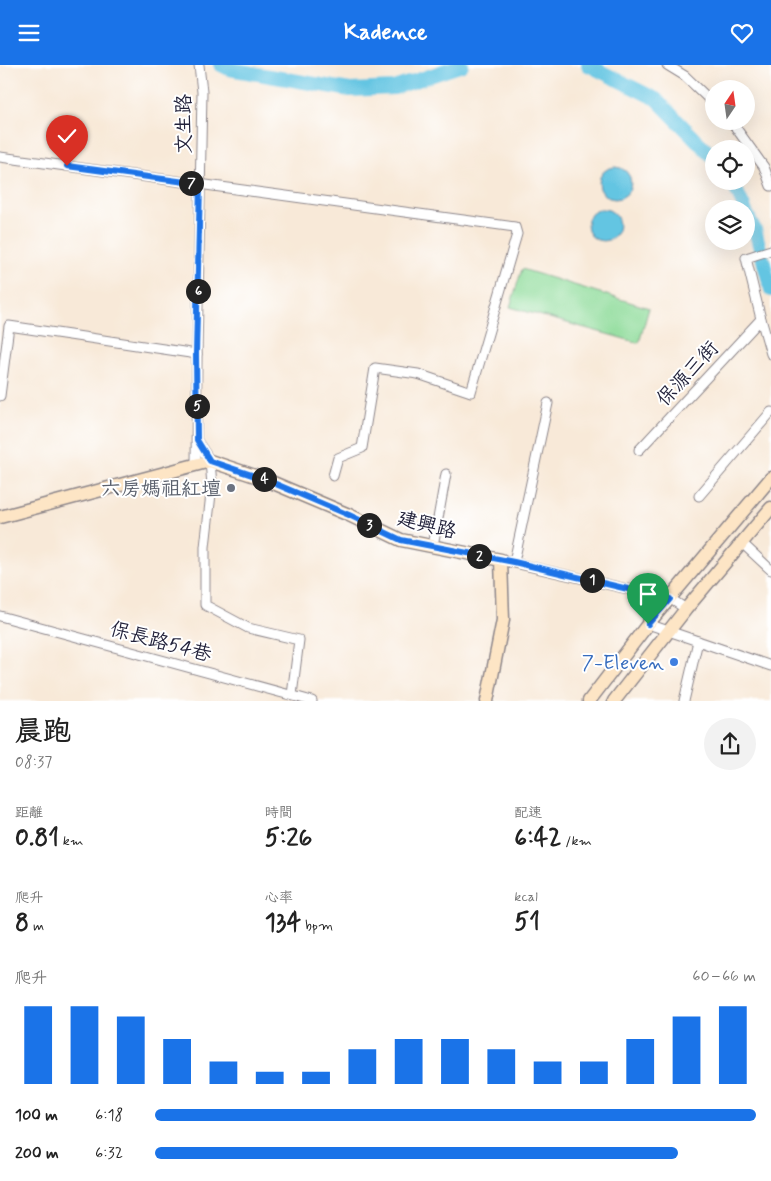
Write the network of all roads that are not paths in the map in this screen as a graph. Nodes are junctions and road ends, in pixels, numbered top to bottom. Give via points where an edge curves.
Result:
1 (199, 65) edge
2 (667, 65) edge
3 (705, 96) edge
4 (738, 130) edge
5 (0, 157) edge
6 (768, 164) edge
7 (200, 184) junction
8 (771, 186) edge
9 (771, 250) edge
10 (761, 319) junction
11 (771, 353) edge
12 (196, 354) junction
13 (0, 396) edge
14 (548, 403) dead end
15 (771, 412) edge
16 (197, 440) junction
17 (639, 451) dead end
18 (210, 461) junction
19 (196, 464) junction
20 (446, 474) dead end
21 (333, 476) dead end
22 (771, 477) edge
23 (699, 497) dead end
24 (771, 508) edge
25 (0, 517) edge
26 (742, 543) junction
27 (433, 546) junction
28 (501, 560) junction
29 (514, 562) junction
30 (771, 571) edge
31 (670, 599) junction
32 (686, 609) junction
33 (0, 616) edge
34 (648, 624) junction
35 (669, 631) junction
36 (698, 641) junction
37 (771, 666) edge
38 (292, 695) junction
39 (312, 701) edge
40 (487, 701) edge
41 (589, 701) edge
42 (614, 701) edge
43 (684, 701) edge

1 - 7 street, 文生路 via 202,92
2 - 3 street
4 - 6 street
5 - 7 street
6 - 8 street
7 - 12 street, 文生路
7 - 21 street via 515,227 517,234 470,392 418,375 376,368 362,448 338,458
9 - 10 street via 746,258
10 - 11 street
10 - 17 street, 保源三街
12 - 13 street via 9,326
12 - 16 street, 文生路
14 - 29 street
15 - 23 street
16 - 18 street
16 - 19 street, 文生路
18 - 19 street
18 - 27 street, 建興路 via 264,479 401,540
18 - 38 street via 212,485 205,605 248,627 299,640
19 - 25 street
20 - 27 street
22 - 31 street
24 - 26 street
26 - 30 street
26 - 32 street
27 - 28 street, 建興路
28 - 29 street, 建興路
28 - 40 street via 503,620
29 - 31 street, 建興路
31 - 32 street, 建興路
31 - 34 street
32 - 35 street
33 - 38 street, 保長路54巷
34 - 35 street
34 - 41 street
35 - 36 street
35 - 42 street
36 - 37 street
36 - 43 street
38 - 39 street, 保長路54巷

